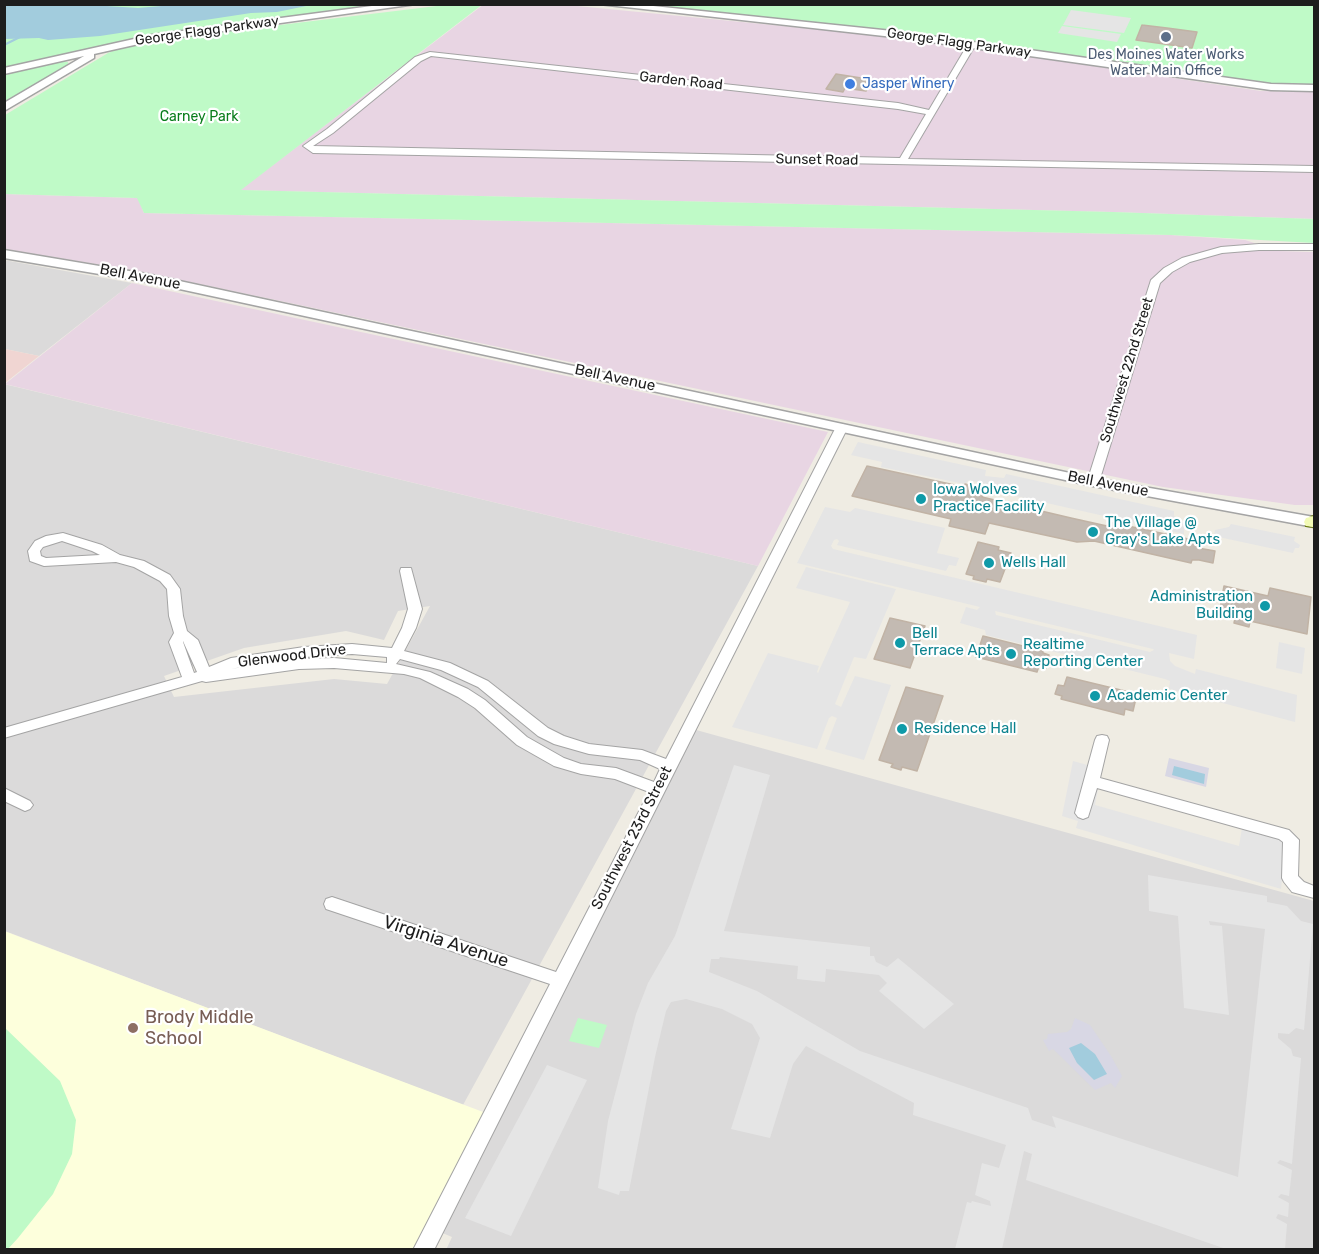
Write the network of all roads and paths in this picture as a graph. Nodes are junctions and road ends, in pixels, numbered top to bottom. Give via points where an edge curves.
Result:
1 (412, 4) edge
2 (603, 4) edge
3 (972, 44) junction
4 (107, 46) junction
5 (4, 70) edge
6 (1314, 88) edge
7 (4, 108) edge
8 (932, 112) junction
9 (319, 150) joint
10 (902, 162) junction
11 (1314, 169) edge
12 (1314, 247) edge
13 (4, 254) edge
14 (842, 427) junction
15 (1093, 482) junction
16 (1314, 524) edge
17 (116, 558) junction
18 (406, 572) dead end
19 (395, 653) junction
20 (389, 667) junction
21 (200, 677) junction
22 (523, 716) junction
23 (506, 727) junction
24 (4, 733) edge
25 (1102, 740) dead end
26 (669, 766) junction
27 (1092, 781) junction
28 (658, 789) junction
29 (4, 794) edge
30 (25, 804) dead end
31 (1083, 813) dead end
32 (1314, 892) edge
33 (332, 904) dead end
34 (560, 980) junction
35 (423, 1250) edge

1 - 4 street, George Flagg Parkway
2 - 3 street, George Flagg Parkway
3 - 6 street, George Flagg Parkway via 1271,87
3 - 8 street
4 - 5 street, George Flagg Parkway
4 - 7 street
8 - 9 street, Garden Road via 430,54 418,59 307,147
8 - 10 street
9 - 10 street, Sunset Road
10 - 11 street, Sunset Road
12 - 15 street, Southwest 22nd Street via 1221,250 1186,260 1155,282
13 - 14 street, Bell Avenue via 147,278
14 - 15 street, Bell Avenue
14 - 26 street, Southwest 23rd Street
15 - 16 street, Bell Avenue via 1224,507 1265,520
17 - 17 street via 63,537 44,541 34,551 35,558 44,562
17 - 21 street via 139,564 165,578 173,589 181,633 176,642
18 - 19 street via 415,609
19 - 20 street
19 - 21 street, Glenwood Drive via 352,649 304,652 231,663
19 - 22 street, Glenwood Drive via 465,674
20 - 21 street, Glenwood Drive via 298,664
20 - 23 street, Glenwood Drive via 425,675 463,693
21 - 24 street, Glenwood Drive
22 - 23 street
22 - 26 street, Glenwood Drive via 559,740 589,749 642,755
23 - 28 street, Glenwood Drive via 533,749 559,762 615,774
25 - 27 street
26 - 28 street, Southwest 23rd Street
27 - 31 street
27 - 32 street via 1284,834 1291,840 1290,878 1298,887
28 - 34 street, Southwest 23rd Street
29 - 30 street
33 - 34 street, Virginia Avenue
34 - 35 street, Southwest 23rd Street

